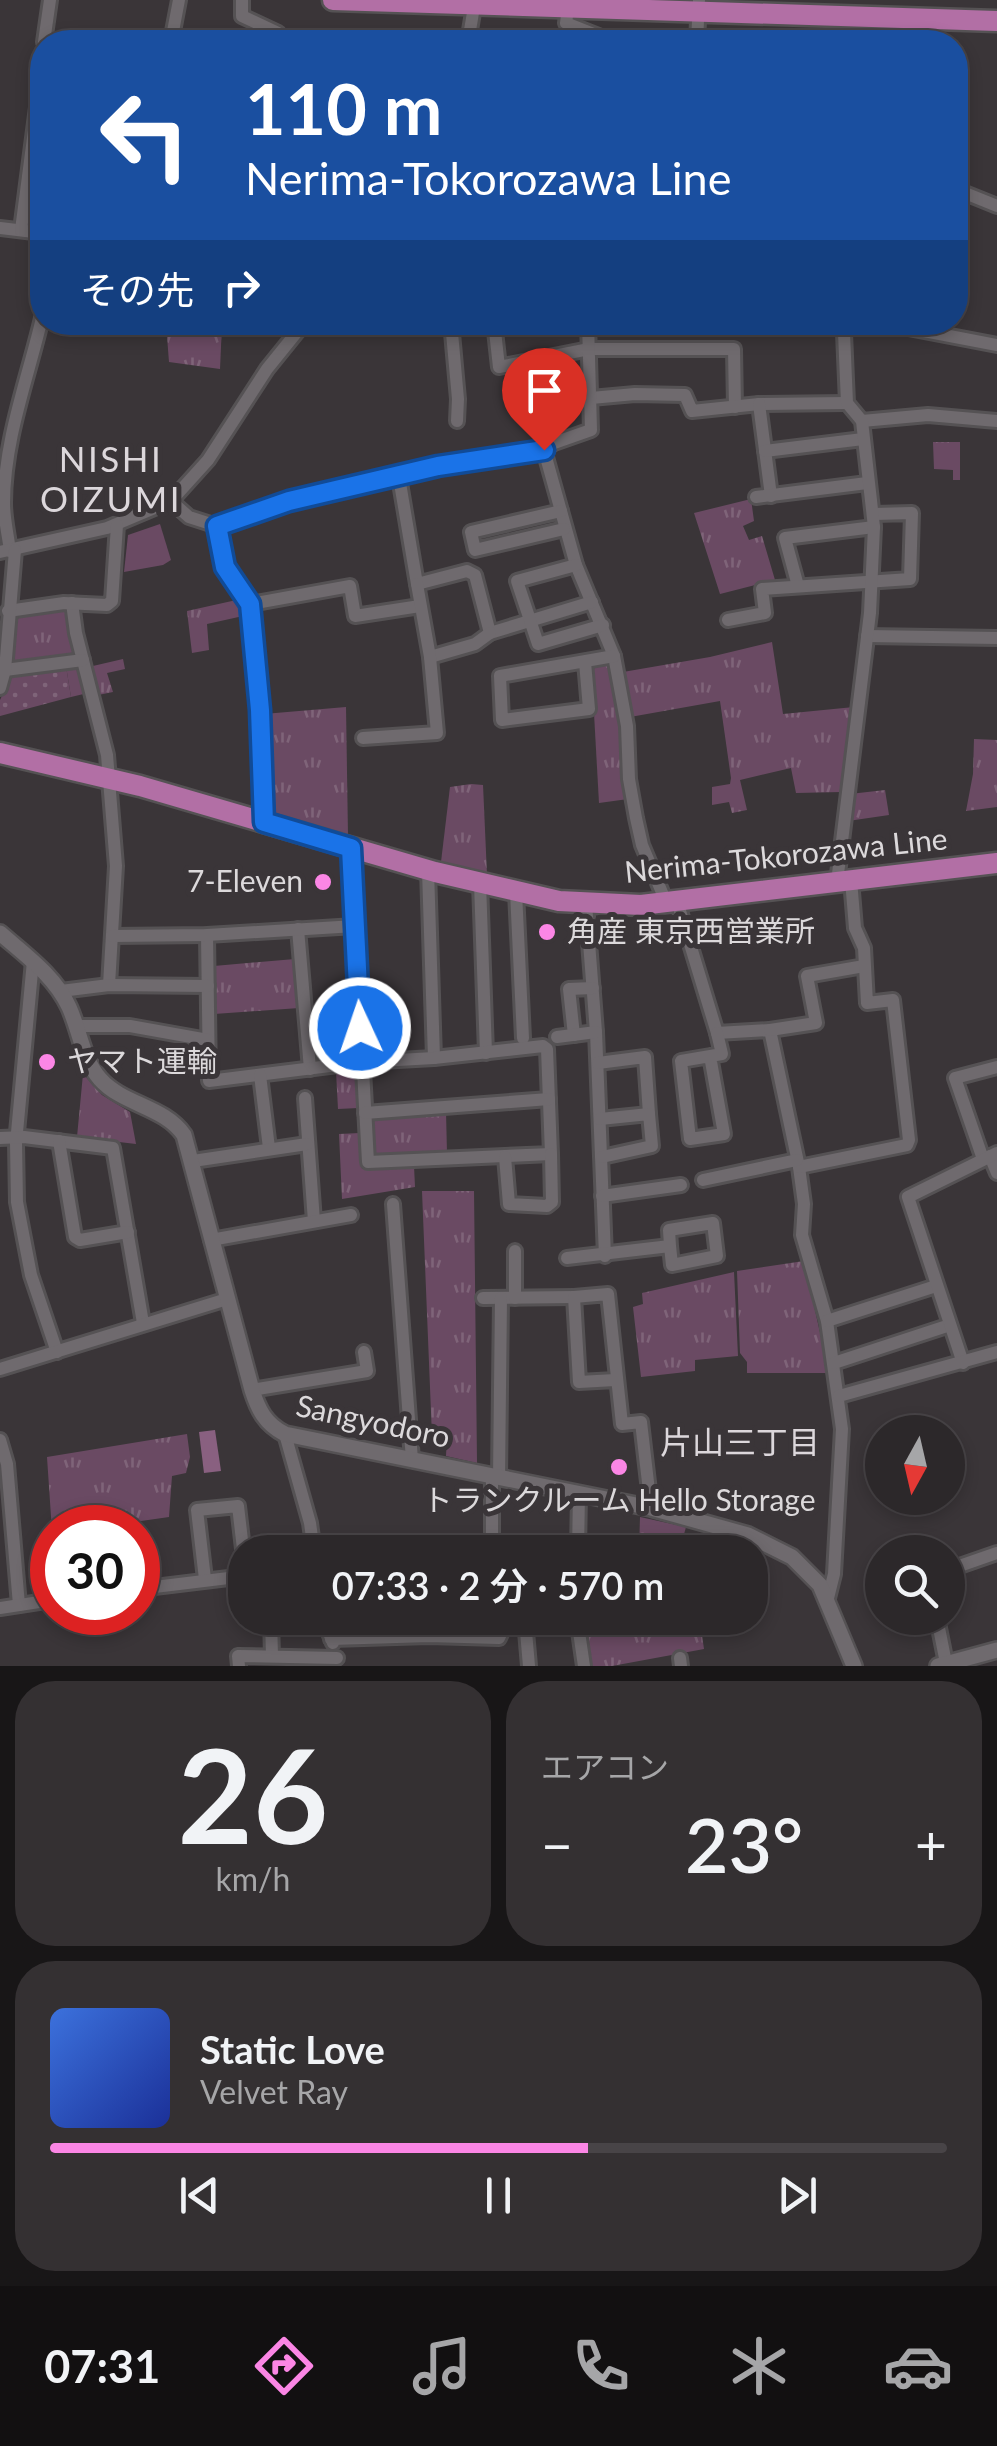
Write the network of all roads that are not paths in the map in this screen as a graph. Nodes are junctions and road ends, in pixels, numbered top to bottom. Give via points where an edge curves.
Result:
1 (50, 0) edge
2 (179, 0) edge
3 (242, 0) edge
4 (333, 0) edge
5 (474, 3) edge
6 (568, 4) edge
7 (699, 6) edge
8 (997, 21) edge
9 (46, 30) edge
10 (174, 30) edge
11 (272, 30) edge
12 (470, 30) edge
13 (584, 30) edge
14 (30, 161) edge
15 (968, 194) edge
16 (997, 206) edge
17 (0, 228) edge
18 (21, 230) junction
19 (30, 231) edge
20 (38, 335) edge
21 (295, 335) edge
22 (452, 335) edge
23 (495, 335) edge
24 (588, 335) edge
25 (844, 335) edge
26 (948, 335) edge
27 (997, 344) edge
28 (589, 349) junction
29 (591, 398) junction
30 (846, 402) junction
31 (759, 404) junction
32 (735, 406) junction
33 (457, 420) dead end
34 (862, 421) junction
35 (997, 421) edge
36 (864, 439) junction
37 (544, 450) junction
38 (766, 452) junction
39 (399, 477) junction
40 (867, 483) junction
41 (771, 496) junction
42 (756, 497) dead end
43 (171, 501) junction
44 (560, 511) junction
45 (874, 520) junction
46 (118, 525) junction
47 (217, 526) junction
48 (564, 529) junction
49 (8, 551) edge
50 (576, 565) junction
51 (871, 581) junction
52 (416, 584) junction
53 (798, 586) junction
54 (592, 602) junction
55 (72, 603) junction
56 (250, 604) junction
57 (420, 606) junction
58 (8, 610) junction
59 (728, 620) dead end
60 (529, 622) junction
61 (603, 625) junction
62 (490, 633) junction
63 (866, 636) junction
64 (997, 638) edge
65 (614, 656) junction
66 (430, 657) junction
67 (83, 660) junction
68 (584, 662) junction
69 (4, 670) junction
70 (0, 688) edge
71 (363, 738) dead end
72 (0, 752) edge
73 (108, 778) junction
74 (264, 822) junction
75 (351, 848) junction
76 (997, 863) edge
77 (428, 870) junction
78 (844, 881) junction
79 (480, 884) junction
80 (516, 892) junction
81 (671, 901) junction
82 (586, 904) junction
83 (355, 926) junction
84 (298, 929) junction
85 (0, 933) edge
86 (207, 935) junction
87 (112, 936) junction
88 (33, 962) junction
89 (864, 966) junction
90 (109, 985) junction
91 (208, 986) junction
92 (592, 988) junction
93 (60, 991) junction
94 (76, 1026) junction
95 (770, 1030) junction
96 (596, 1032) junction
97 (717, 1033) junction
98 (574, 1035) junction
99 (557, 1037) dead end
100 (523, 1038) dead end
101 (208, 1040) junction
102 (486, 1052) junction
103 (710, 1056) junction
104 (434, 1058) junction
105 (362, 1062) junction
106 (598, 1063) junction
107 (997, 1067) edge
108 (310, 1068) junction
109 (260, 1075) junction
110 (305, 1098) dead end
111 (549, 1100) junction
112 (365, 1113) junction
113 (649, 1114) junction
114 (600, 1119) junction
115 (18, 1136) junction
116 (0, 1138) edge
117 (59, 1141) junction
118 (307, 1144) junction
119 (270, 1148) junction
120 (551, 1154) junction
121 (505, 1156) junction
122 (990, 1156) edge
123 (602, 1157) junction
124 (193, 1161) junction
125 (798, 1164) junction
126 (997, 1173) edge
127 (703, 1180) dead end
128 (681, 1185) dead end
129 (602, 1196) junction
130 (392, 1204) dead end
131 (351, 1215) dead end
132 (314, 1221) junction
133 (128, 1232) junction
134 (211, 1240) junction
135 (670, 1246) junction
136 (515, 1251) dead end
137 (605, 1256) junction
138 (567, 1258) dead end
139 (936, 1286) junction
140 (574, 1297) junction
141 (483, 1298) dead end
142 (508, 1298) junction
143 (227, 1299) junction
144 (827, 1321) junction
145 (143, 1323) junction
146 (950, 1325) junction
147 (56, 1352) junction
148 (364, 1352) dead end
149 (997, 1352) edge
150 (834, 1363) junction
151 (963, 1364) junction
152 (0, 1368) edge
153 (615, 1380) junction
154 (252, 1390) junction
155 (838, 1396) junction
156 (285, 1434) junction
157 (0, 1440) edge
158 (412, 1460) junction
159 (496, 1477) junction
160 (579, 1494) junction
161 (652, 1508) junction
162 (241, 1535) edge
163 (312, 1535) edge
164 (493, 1535) edge
165 (578, 1535) edge
166 (997, 1554) edge
167 (965, 1564) edge
168 (228, 1577) edge
169 (205, 1579) junction
170 (160, 1586) edge
171 (828, 1602) junction
172 (30, 1603) edge
173 (18, 1605) junction
174 (0, 1608) edge
175 (271, 1635) edge
176 (330, 1635) edge
177 (500, 1635) edge
178 (526, 1635) edge
179 (579, 1635) edge
180 (939, 1635) edge
181 (331, 1639) junction
182 (997, 1650) edge
183 (272, 1656) junction
184 (975, 1661) edge
185 (337, 1662) edge
186 (942, 1665) edge
187 (238, 1666) edge
188 (528, 1666) edge
189 (584, 1666) edge
190 (854, 1666) edge

1 - 9 street
2 - 10 street
3 - 11 street via 242,16
4 - 5 main road
5 - 6 main road
5 - 12 street
6 - 7 main road
6 - 13 street via 566,23
7 - 8 main road
14 - 18 street
15 - 16 street
17 - 18 street
18 - 19 street
20 - 49 street via 7,480
21 - 43 street via 208,460
22 - 33 street
23 - 28 street via 498,368
24 - 28 street
25 - 30 street
26 - 27 street
28 - 29 street
28 - 32 street via 734,349
29 - 32 street via 685,395 692,411
29 - 37 street via 591,430
30 - 31 street
30 - 34 street
31 - 32 street
31 - 38 street
34 - 35 street via 928,415
34 - 36 street
36 - 38 street
36 - 40 street
37 - 39 street
37 - 44 street
38 - 41 street
39 - 47 street via 289,501
39 - 52 street
40 - 41 street
40 - 45 street
41 - 42 street
43 - 46 street
43 - 47 street via 190,518
44 - 48 street
44 - 48 street via 471,532 476,550
45 - 51 street
45 - 51 street via 912,513 910,579
45 - 53 street via 785,538
46 - 49 street
46 - 55 street via 112,601
47 - 56 street via 225,567
48 - 50 street
49 - 58 street
50 - 54 street
50 - 60 street via 517,581
51 - 53 street
51 - 63 street
52 - 57 street
52 - 62 street via 467,571
53 - 59 street via 762,590 766,613
54 - 60 street
54 - 61 street
55 - 58 street
55 - 67 street
56 - 57 street via 350,586 355,616
56 - 74 street
57 - 66 street
58 - 69 street
60 - 61 street via 538,644
60 - 62 street
61 - 65 street
62 - 66 street
63 - 64 street
63 - 78 street
65 - 68 street
65 - 81 street via 642,845
66 - 71 street via 437,733
67 - 69 street
67 - 73 street
68 - 68 street via 500,676 502,720 588,709
69 - 70 street
72 - 73 main road, Nerima-Tokorozawa Line
73 - 74 main road, Nerima-Tokorozawa Line
73 - 87 street via 116,858
74 - 75 main road, Nerima-Tokorozawa Line
75 - 77 main road, Nerima-Tokorozawa Line
75 - 83 street
76 - 78 main road, Nerima-Tokorozawa Line
77 - 79 main road, Nerima-Tokorozawa Line
77 - 104 street
78 - 81 main road, Nerima-Tokorozawa Line
78 - 89 street
79 - 80 main road, Nerima-Tokorozawa Line
79 - 102 street
80 - 82 main road, Nerima-Tokorozawa Line
80 - 100 street
81 - 82 main road, Nerima-Tokorozawa Line
81 - 97 street
82 - 92 street
83 - 84 street
83 - 105 street
84 - 86 street
84 - 108 street
85 - 88 street, Sangyodoro
86 - 87 street
86 - 91 street
87 - 90 street
88 - 93 street, Sangyodoro
88 - 115 street
89 - 95 street via 807,976 816,1023
89 - 125 street via 866,1003 894,1000 909,1140 878,1154
90 - 91 street
90 - 93 street
91 - 101 street
92 - 96 street
92 - 98 street via 569,989
93 - 94 street, Sangyodoro
94 - 101 street via 130,1026
94 - 124 street, Sangyodoro via 102,1082 174,1122
95 - 97 street
95 - 125 street
96 - 98 street
96 - 106 street
97 - 103 street via 722,1054
98 - 99 street
101 - 109 street via 209,1081
102 - 104 street
102 - 111 street via 544,1046
103 - 103 street via 724,1134 690,1140 681,1061
104 - 105 street
105 - 108 street
105 - 112 street
106 - 113 street via 645,1057
106 - 114 street
107 - 122 street via 955,1078
108 - 109 street
109 - 119 street
110 - 118 street
111 - 112 street
111 - 120 street
112 - 121 street via 368,1162
113 - 114 street
113 - 123 street via 652,1146
114 - 123 street
115 - 116 street
115 - 117 street
115 - 147 street via 17,1202
117 - 133 street via 113,1148
117 - 133 street via 76,1237
118 - 119 street
118 - 132 street
119 - 124 street
120 - 121 street
120 - 121 street via 547,1206 509,1204
122 - 126 street
122 - 139 street via 908,1197
123 - 129 street
124 - 134 street, Sangyodoro
125 - 127 street
125 - 144 street via 802,1235
128 - 129 street
129 - 137 street
130 - 158 street
131 - 132 street
132 - 134 street
133 - 145 street
134 - 143 street, Sangyodoro
135 - 135 street via 672,1264 717,1256 713,1222 668,1230
135 - 137 street
136 - 142 street
137 - 138 street
139 - 144 street
139 - 146 street
140 - 142 street
140 - 153 street via 580,1382
140 - 153 street via 608,1294
141 - 142 street
142 - 159 street
143 - 145 street
143 - 154 street, Sangyodoro
144 - 150 street
145 - 147 street
146 - 150 street
146 - 151 street
147 - 152 street
148 - 154 street via 367,1371
149 - 151 street
150 - 155 street
151 - 155 street
153 - 161 street via 622,1424 642,1422
154 - 156 street, Sangyodoro via 263,1417
155 - 171 street via 841,1448
156 - 158 street, Sangyodoro
156 - 163 street
157 - 173 street
158 - 159 street, Sangyodoro
159 - 160 street, Sangyodoro
159 - 164 street
160 - 161 street, Sangyodoro
160 - 165 street
161 - 171 street, Sangyodoro via 776,1546 805,1568
162 - 169 street via 238,1506 196,1510
166 - 167 street
168 - 169 street
169 - 170 street
171 - 190 street, Sangyodoro
172 - 173 street
173 - 174 street
175 - 183 street
176 - 181 street
177 - 181 street
178 - 188 street
179 - 189 street
180 - 186 street
181 - 185 street
182 - 184 street
183 - 185 street
183 - 187 street via 238,1656
184 - 186 street

